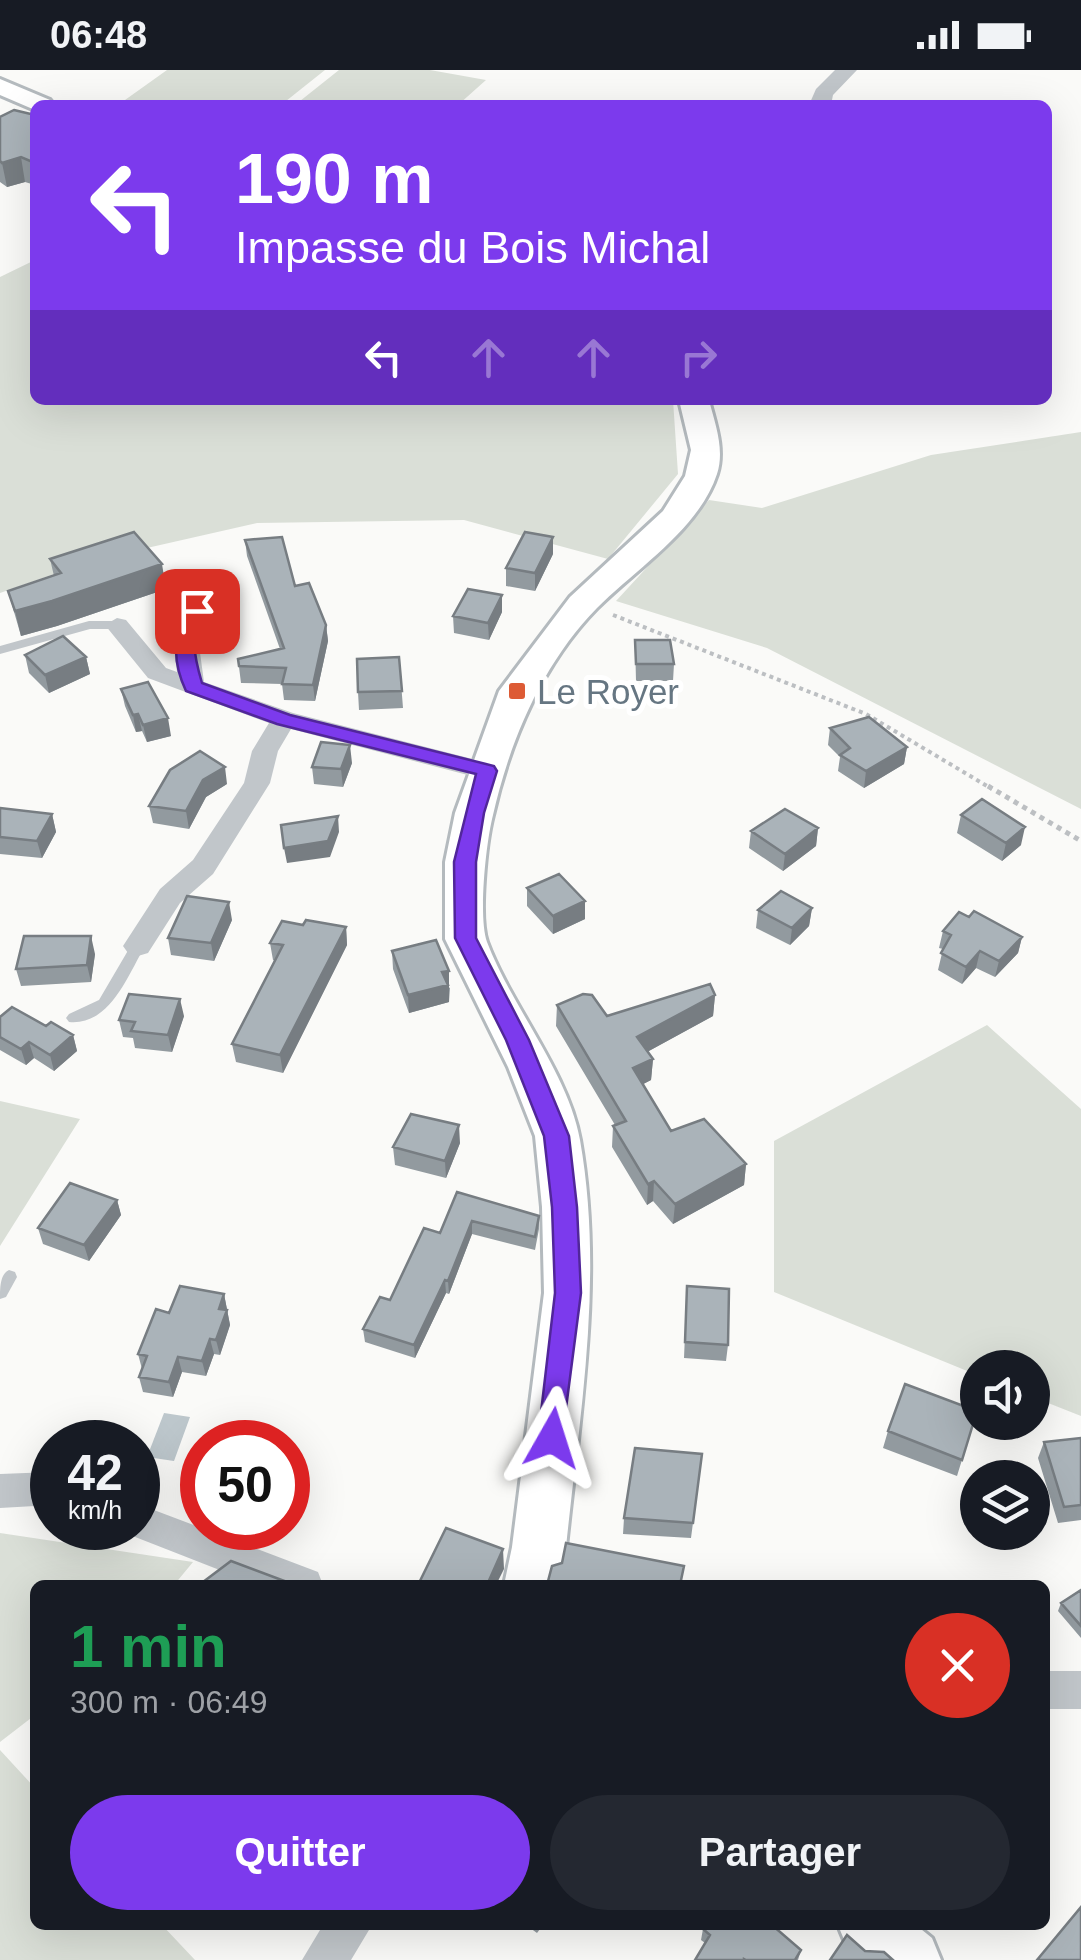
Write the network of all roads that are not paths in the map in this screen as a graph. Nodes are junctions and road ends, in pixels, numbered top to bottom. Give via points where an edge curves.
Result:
1 (847, 70) edge
2 (0, 86) edge
3 (31, 100) edge
4 (822, 100) edge
5 (695, 405) edge
6 (197, 611) dead end
7 (117, 625) joint
8 (0, 650) edge
9 (193, 687) junction
10 (284, 720) junction
11 (487, 771) junction
12 (138, 946) joint
13 (74, 1018) dead end
14 (30, 1490) edge
15 (0, 1492) edge
16 (160, 1530) edge
17 (291, 1580) edge
18 (532, 1580) edge
19 (1050, 1690) edge
20 (1081, 1690) edge
21 (346, 1930) edge
22 (875, 1930) edge
23 (324, 1960) edge
24 (910, 1960) edge

1 - 4 street
2 - 3 main road
5 - 11 main road via 706,450 702,476 656,536 582,604 517,690
6 - 9 street via 186,626 184,652
7 - 8 lane via 88,625
7 - 9 street via 157,674
9 - 10 street
10 - 11 street
10 - 12 street via 265,751 257,784 203,867 170,896
11 - 18 main road via 465,862 466,938 523,1051 556,1136 565,1207 568,1293
12 - 13 lane via 104,1004
14 - 15 street
16 - 17 street
19 - 20 street
21 - 23 street
22 - 24 main road

